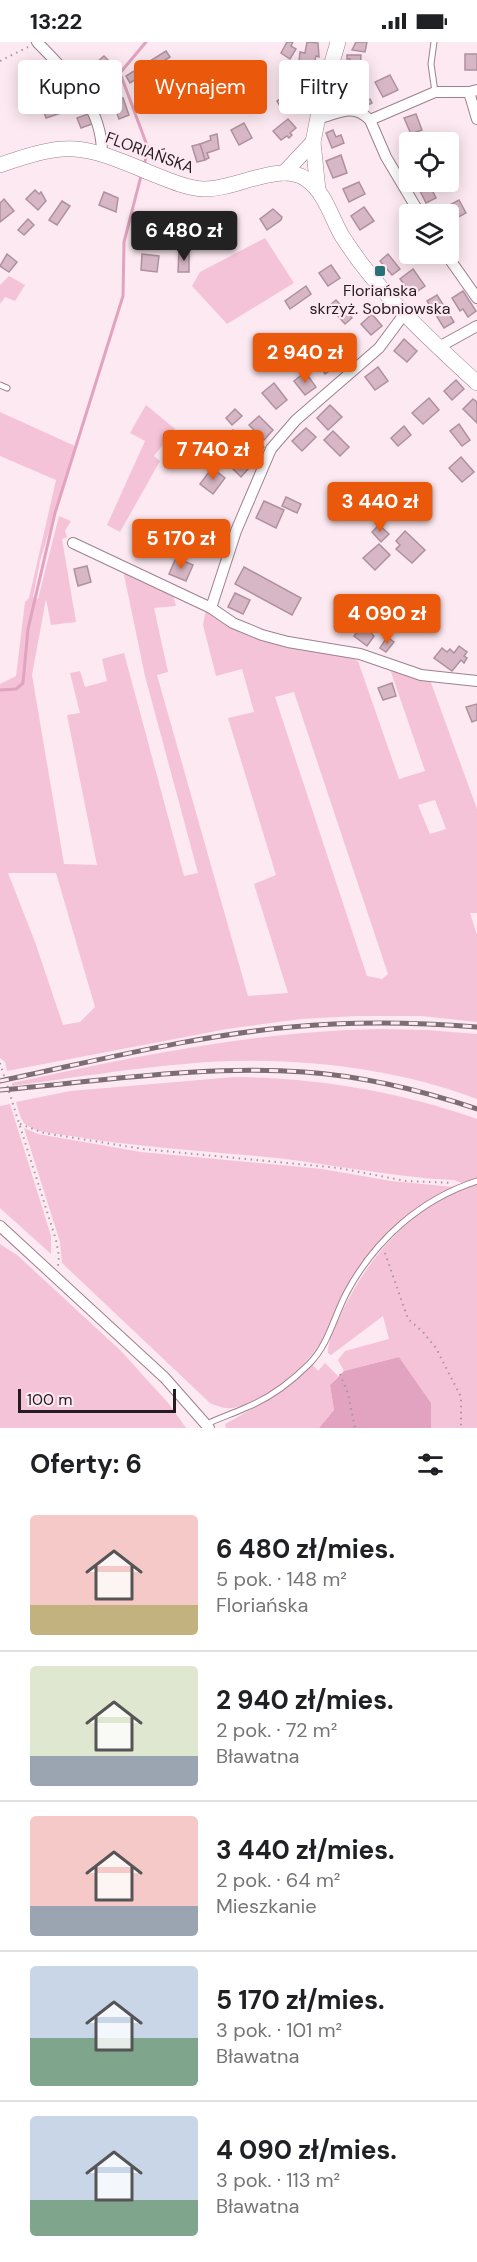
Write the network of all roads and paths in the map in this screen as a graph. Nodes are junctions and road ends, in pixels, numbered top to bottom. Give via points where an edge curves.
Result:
1 (36, 42) edge
2 (338, 42) edge
3 (434, 42) edge
4 (0, 61) edge
5 (473, 91) edge
6 (435, 92) junction
7 (477, 118) edge
8 (317, 119) junction
9 (370, 120) junction
10 (313, 142) junction
11 (102, 153) junction
12 (0, 165) edge
13 (284, 173) junction
14 (318, 190) junction
15 (414, 204) edge
16 (453, 264) edge
17 (477, 298) edge
18 (405, 313) junction
19 (477, 326) edge
20 (439, 347) junction
21 (477, 383) edge
22 (0, 385) edge
23 (7, 388) dead end
24 (73, 543) dead end
25 (211, 608) junction
26 (477, 681) edge
27 (0, 1063) edge
28 (20, 1124) junction
29 (477, 1181) edge
30 (460, 1187) junction
31 (0, 1226) edge
32 (382, 1244) junction
33 (52, 1274) junction
34 (340, 1374) dead end
35 (208, 1426) edge
36 (356, 1428) edge
37 (461, 1428) edge

1 - 4 path
1 - 11 street via 87,98 100,126
2 - 8 street
3 - 6 lane via 431,64
5 - 6 street
5 - 7 street
6 - 9 street
8 - 9 street via 349,109
8 - 10 street
9 - 15 street via 386,157
10 - 13 street
10 - 14 street
11 - 12 street, FLORIAŃSKA via 81,148 55,149
11 - 13 street, FLORIAŃSKA via 203,189
13 - 14 street via 302,177
14 - 18 street via 356,256
16 - 17 street
18 - 20 street
18 - 25 street via 379,348 296,420 271,449 236,531
19 - 20 street
20 - 21 street
22 - 23 lane
24 - 25 street
25 - 26 street via 233,623 288,642 360,654 421,675
27 - 28 path
28 - 30 path via 44,1133 143,1149 339,1168 394,1180 449,1182
28 - 33 path via 60,1256
29 - 30 lane
30 - 32 lane via 416,1211
31 - 33 street
32 - 35 lane via 348,1291 325,1343 310,1364 261,1401
32 - 37 path via 408,1319 435,1348 461,1397
33 - 35 street via 165,1378
34 - 36 path

